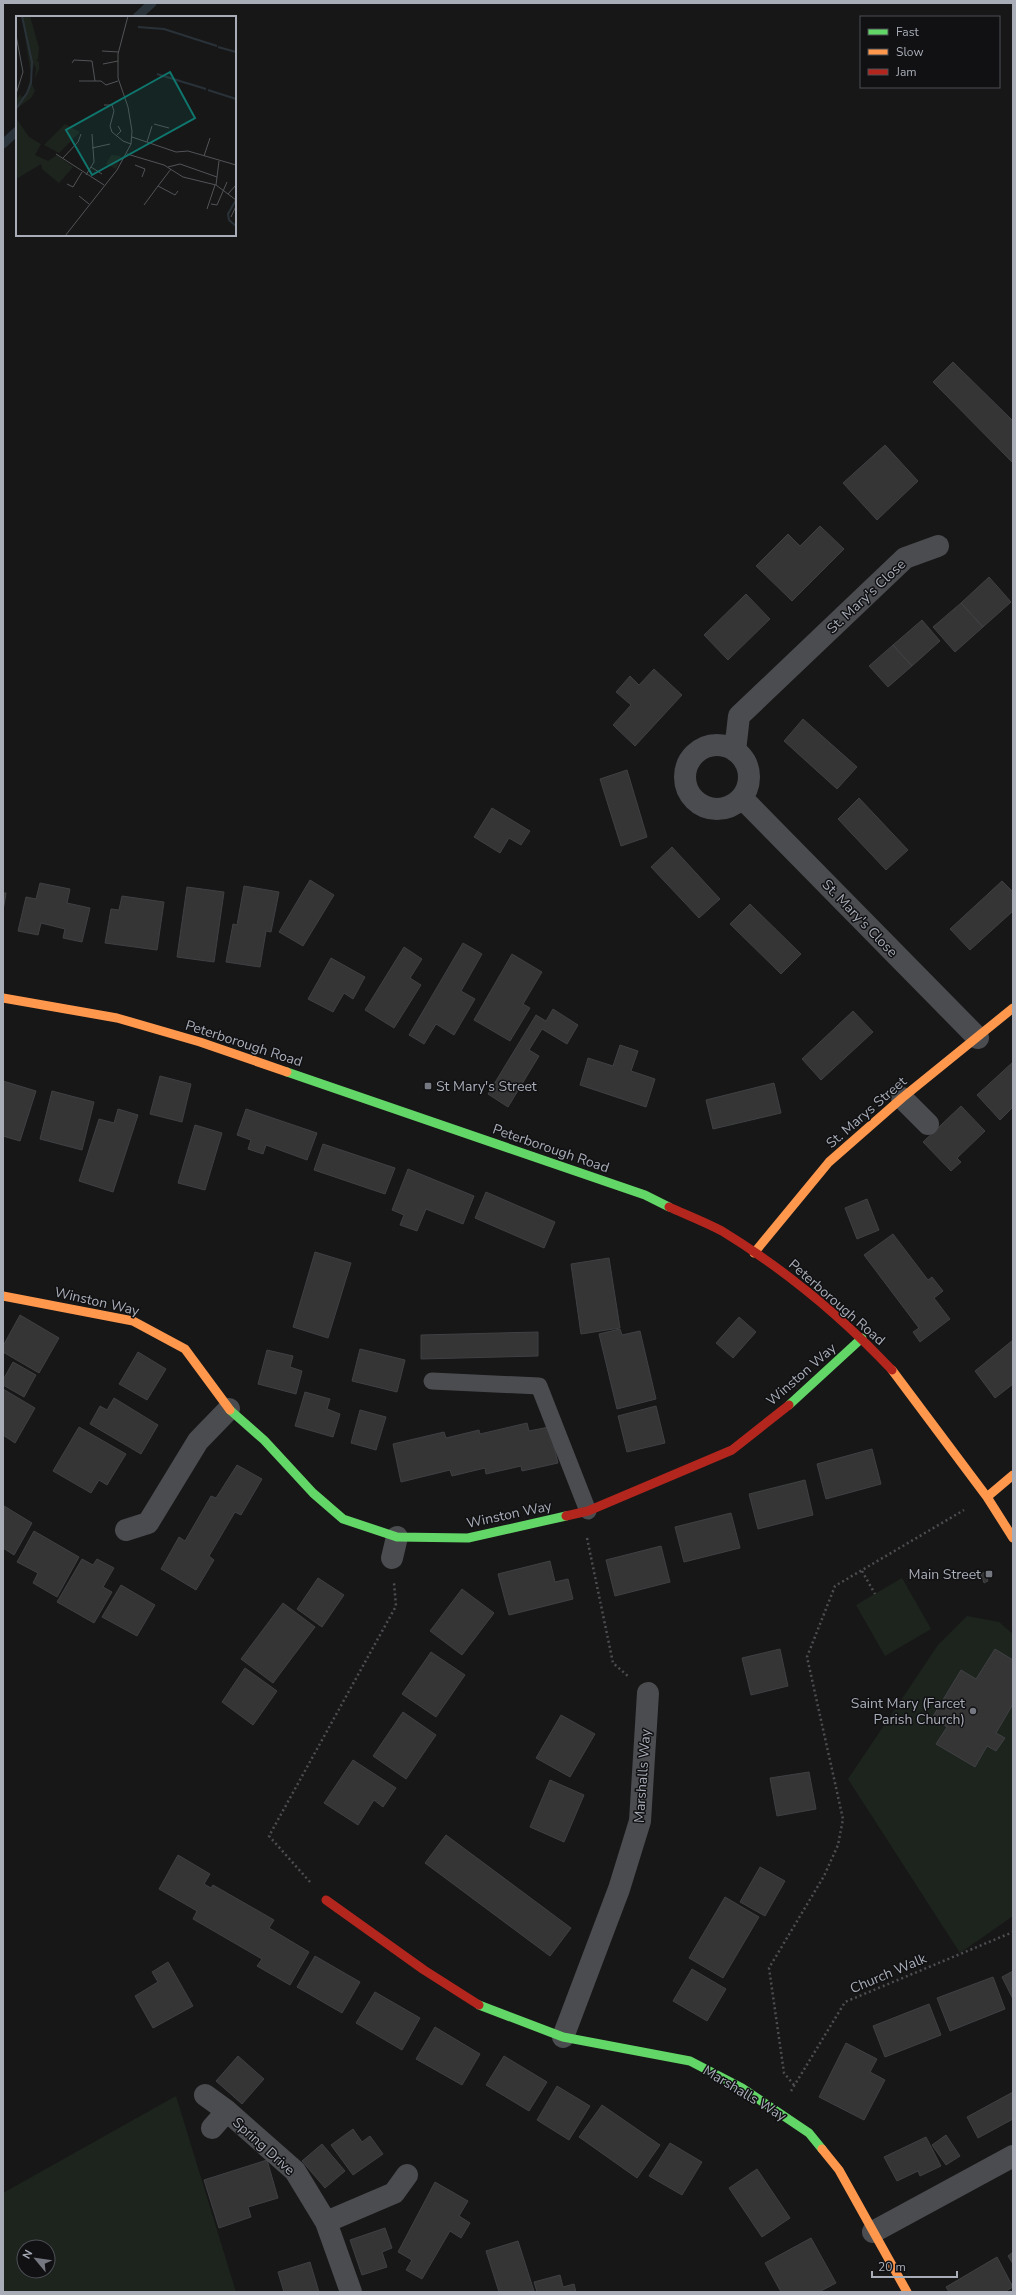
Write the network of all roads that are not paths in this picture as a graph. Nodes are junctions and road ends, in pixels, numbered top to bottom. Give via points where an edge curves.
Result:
1 (938, 546) dead end
2 (735, 750) junction
3 (742, 798) junction
4 (3, 998) edge
5 (1013, 1008) edge
6 (978, 1038) junction
7 (902, 1098) junction
8 (928, 1124) dead end
9 (754, 1253) junction
10 (3, 1296) edge
11 (862, 1338) junction
12 (432, 1381) dead end
13 (229, 1409) junction
14 (1013, 1475) edge
15 (987, 1497) junction
16 (585, 1512) junction
17 (126, 1530) dead end
18 (397, 1537) junction
19 (1013, 1538) edge
20 (392, 1558) road end
21 (648, 1693) road end
22 (326, 1900) road end
23 (563, 2037) junction
24 (205, 2095) dead end
25 (227, 2112) junction
26 (212, 2128) dead end
27 (1013, 2156) edge
28 (407, 2175) dead end
29 (326, 2222) junction
30 (873, 2232) junction
31 (351, 2292) edge
32 (907, 2292) edge

1 - 2 street, St. Mary's Close via 905,558 739,716
2 - 3 street via 742,758 748,773 747,788
2 - 3 street via 715,745 700,751 689,762 686,782 695,800 714,809 729,806
3 - 6 street, St. Mary's Close
4 - 9 street, Peterborough Road via 117,1018 285,1070 645,1195 721,1232
5 - 6 street, St. Marys Street
6 - 7 street, St. Marys Street
7 - 8 street
7 - 9 street, St. Marys Street via 829,1162
9 - 11 street, Peterborough Road via 800,1285
10 - 13 street, Winston Way via 133,1321 185,1349
11 - 15 street, Peterborough Road via 900,1378
11 - 16 street, Winston Way via 801,1395 732,1450
12 - 16 lane via 540,1386
13 - 17 street via 198,1441 148,1522
13 - 18 street, Winston Way via 343,1519
14 - 15 street
15 - 19 street, Peterborough Road
16 - 18 street, Winston Way via 468,1538
18 - 20 street
21 - 23 street, Marshalls Way via 640,1821 619,1889
22 - 23 street, Marshalls Way via 424,1970 480,2006
23 - 30 street, Marshalls Way via 690,2061 742,2088 809,2133 839,2170
24 - 25 street, Spring Drive
25 - 26 street, Spring Drive
25 - 29 street, Spring Drive via 295,2171
27 - 30 street
28 - 29 street via 394,2193
29 - 31 street, Spring Drive
30 - 32 street, Marshalls Way

